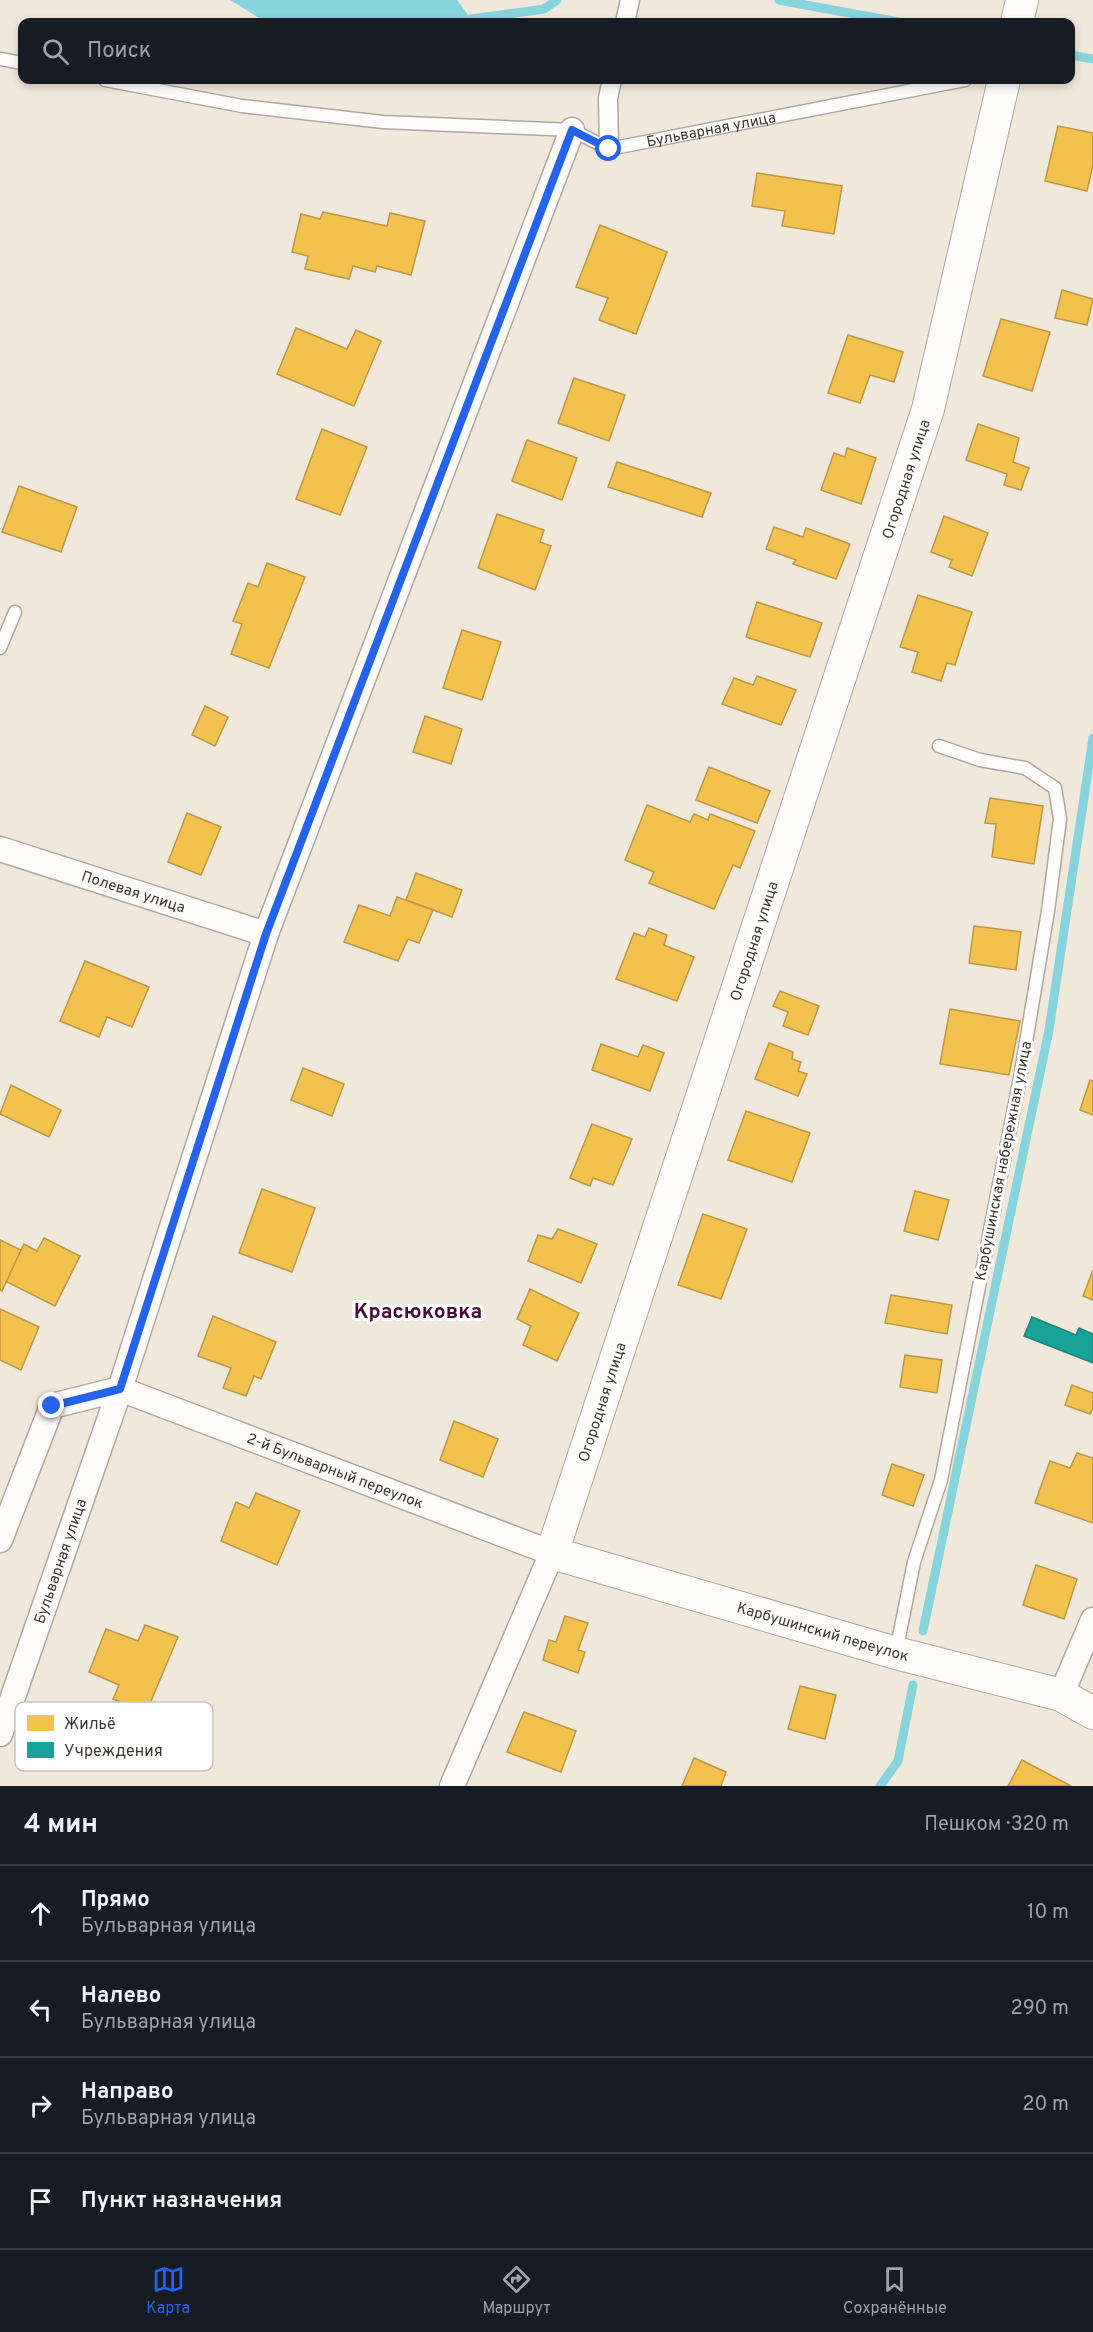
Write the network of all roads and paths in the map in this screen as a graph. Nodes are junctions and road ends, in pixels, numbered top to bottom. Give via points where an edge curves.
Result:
1 (630, 0) edge
2 (626, 18) edge
3 (0, 59) edge
4 (18, 62) edge
5 (126, 84) edge
6 (611, 84) edge
7 (944, 84) edge
8 (1004, 84) edge
9 (572, 130) junction
10 (609, 149) junction
11 (15, 612) dead end
12 (0, 648) edge
13 (939, 746) dead end
14 (0, 849) edge
15 (266, 934) junction
16 (120, 1389) junction
17 (0, 1540) edge
18 (552, 1553) junction
19 (1093, 1620) edge
20 (896, 1653) junction
21 (1061, 1695) junction
22 (1093, 1713) edge
23 (0, 1734) edge
24 (452, 1786) edge

1 - 2 street
3 - 4 lane
5 - 9 lane via 242,106 383,122
6 - 10 street
7 - 10 lane, Бульварная улица
8 - 18 street, Огородная улица via 928,409
9 - 10 lane
9 - 15 street, Бульварная улица
11 - 12 lane
13 - 20 lane, Карбушинская набережная улица via 980,760 1025,768 1055,788 1060,819 1018,1090 941,1480 914,1562
14 - 15 street, Полевая улица
15 - 16 street, Бульварная улица
16 - 17 street via 52,1406
16 - 18 street, 2-й Бульварный переулок
16 - 23 street, Бульварная улица
18 - 20 street, Карбушинский переулок
18 - 24 street, Огородная улица
19 - 21 street
20 - 21 street, Карбушинский переулок
21 - 22 street, Карбушинский переулок

